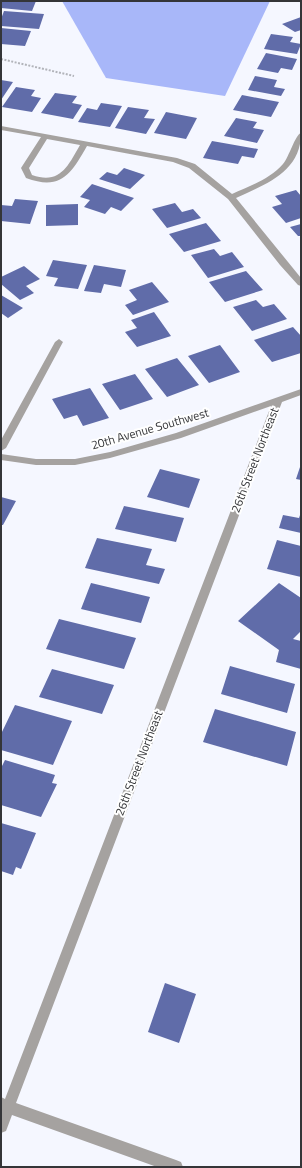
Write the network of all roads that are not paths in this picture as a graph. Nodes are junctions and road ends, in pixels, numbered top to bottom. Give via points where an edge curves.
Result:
1 (1, 128) edge
2 (301, 135) edge
3 (45, 136) junction
4 (85, 143) junction
5 (231, 197) junction
6 (301, 283) edge
7 (59, 342) dead end
8 (301, 392) edge
9 (278, 400) junction
10 (1, 448) edge
11 (1, 457) edge
12 (5, 1106) edge
13 (1, 1126) edge
14 (176, 1167) edge

1 - 3 street
2 - 5 street via 292,157 283,169 267,181
3 - 4 street
3 - 4 street via 25,168 29,176 42,180 50,180 68,172
4 - 5 street via 174,160 192,166
5 - 6 street
7 - 10 street
8 - 9 street, 20th Avenue Southwest
9 - 11 street, 20th Avenue Southwest via 178,436 110,456 67,462 36,462
9 - 12 street, 26th Street Northeast
12 - 13 street, 26th Street Northeast
12 - 14 street

